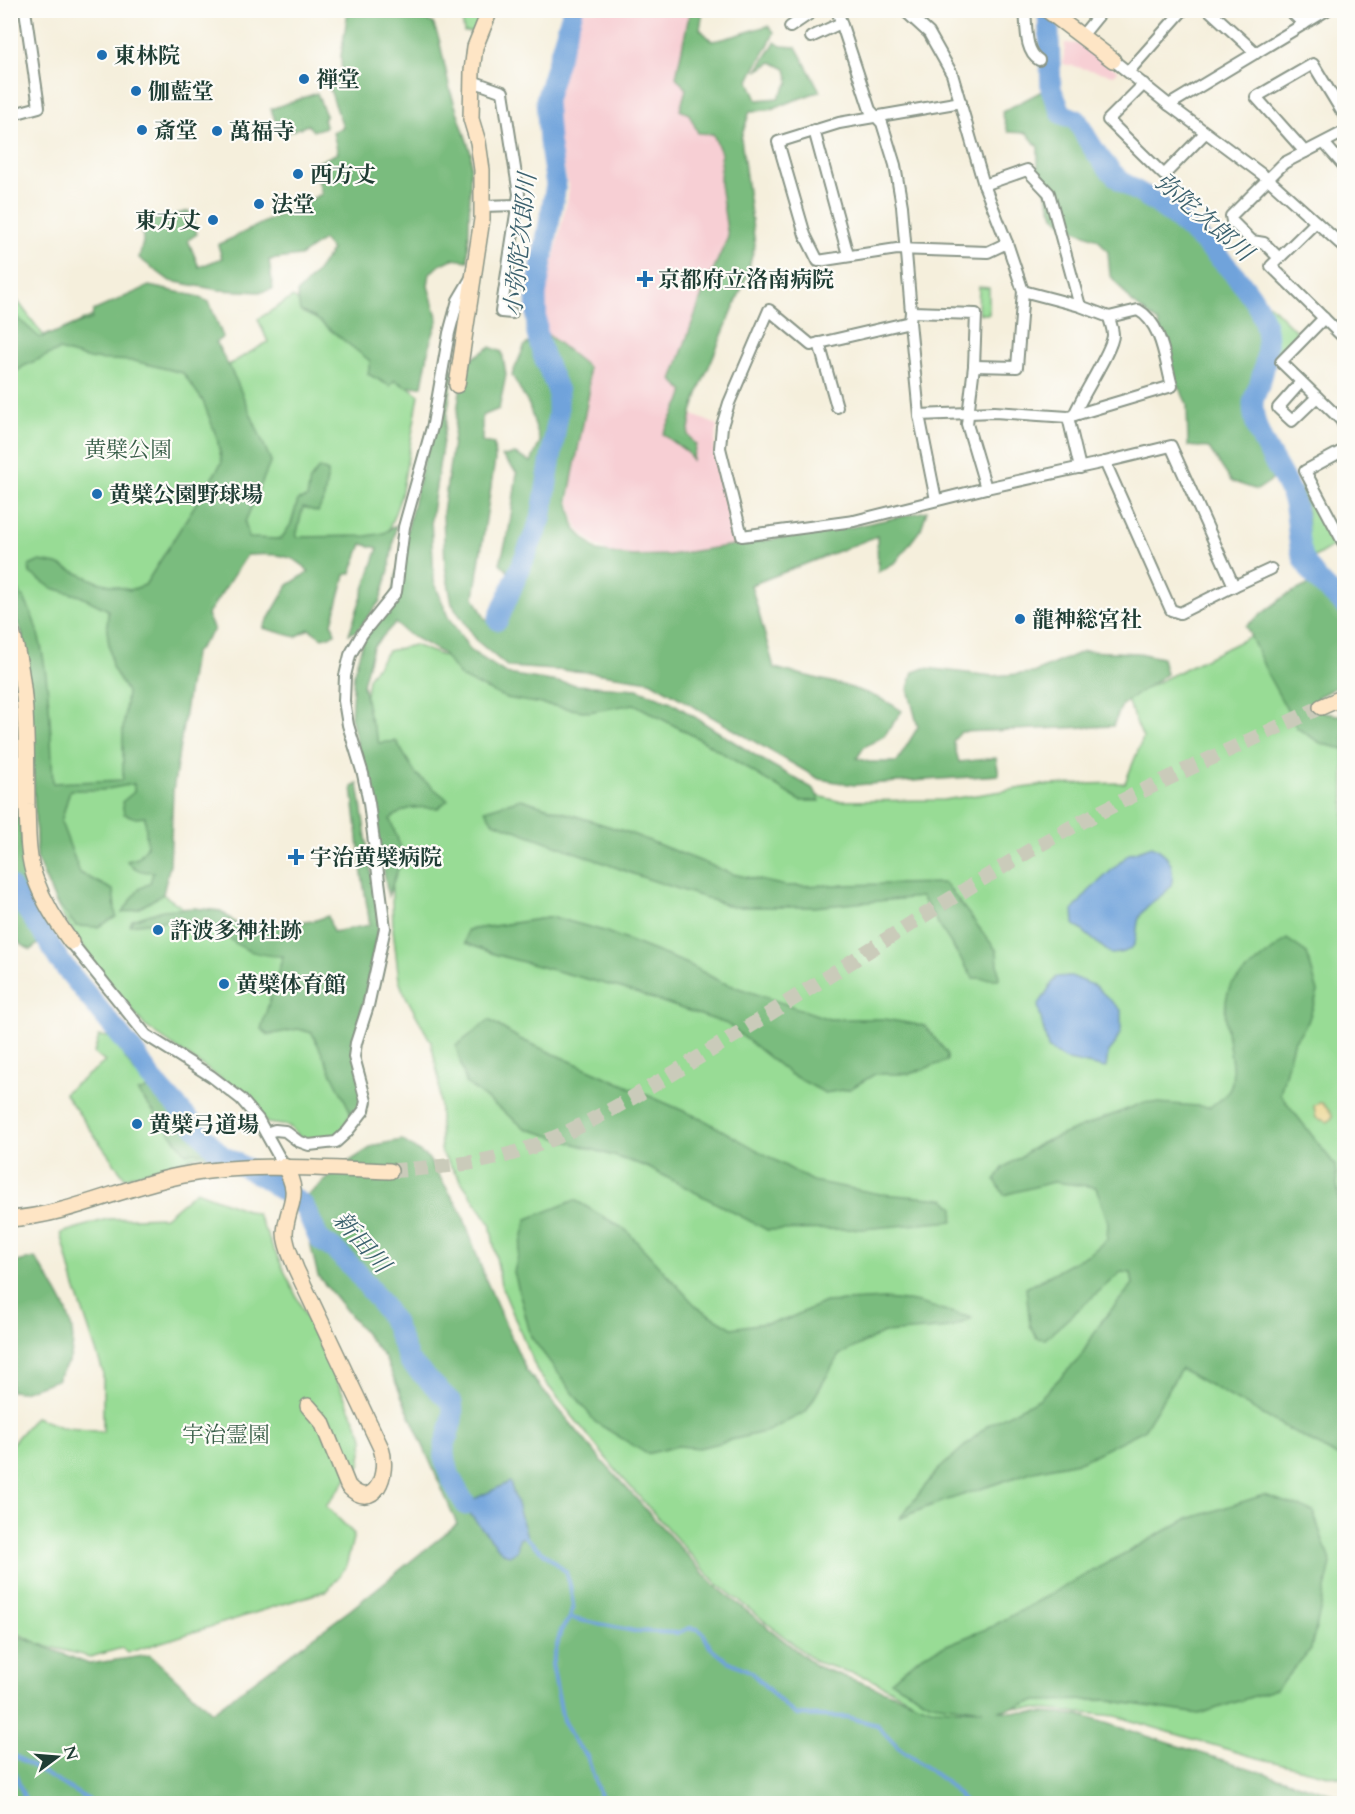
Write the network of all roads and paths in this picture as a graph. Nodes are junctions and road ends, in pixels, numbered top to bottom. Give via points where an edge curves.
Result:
1 (25, 10) edge
2 (490, 10) edge
3 (738, 10) edge
4 (748, 10) edge
5 (814, 10) edge
6 (837, 10) edge
7 (904, 10) edge
8 (1025, 10) edge
9 (1047, 10) edge
10 (1103, 10) edge
11 (1183, 10) edge
12 (1209, 10) edge
13 (1289, 10) edge
14 (1328, 10) edge
15 (841, 23) junction
16 (1304, 24) junction
17 (790, 27) dead end
18 (1075, 32) junction
19 (811, 37) dead end
20 (1256, 53) junction
21 (1039, 60) dead end
22 (1113, 60) joint
23 (1129, 71) junction
24 (472, 81) junction
25 (1144, 84) junction
26 (961, 102) junction
27 (1169, 105) junction
28 (10, 115) edge
29 (1344, 115) edge
30 (876, 117) junction
31 (814, 130) junction
32 (1344, 132) edge
33 (1205, 133) junction
34 (1324, 142) junction
35 (1305, 152) junction
36 (1344, 166) edge
37 (1267, 178) junction
38 (984, 185) junction
39 (482, 206) junction
40 (518, 206) junction
41 (1316, 222) junction
42 (1007, 243) junction
43 (1344, 247) edge
44 (907, 249) junction
45 (848, 255) junction
46 (1280, 258) junction
47 (476, 270) junction
48 (1023, 291) junction
49 (1080, 306) junction
50 (512, 313) dead end
51 (911, 317) junction
52 (1109, 317) junction
53 (1324, 318) junction
54 (1344, 338) edge
55 (819, 343) junction
56 (974, 366) junction
57 (1300, 382) junction
58 (457, 385) dead end
59 (1317, 398) junction
60 (837, 407) dead end
61 (968, 413) junction
62 (920, 415) junction
63 (1071, 416) junction
64 (1343, 421) edge
65 (1344, 450) edge
66 (1105, 462) junction
67 (1080, 468) junction
68 (986, 488) junction
69 (936, 501) junction
70 (1344, 544) edge
71 (1271, 569) dead end
72 (1234, 586) junction
73 (10, 627) edge
74 (1344, 697) edge
75 (1322, 707) tunnel mouth
76 (71, 942) joint
77 (266, 1132) junction
78 (284, 1166) junction
79 (390, 1172) tunnel mouth
80 (10, 1219) edge
81 (308, 1406) dead end

1 - 28 street via 39,107
2 - 24 street via 475,47
3 - 4 street
5 - 17 street
6 - 15 street
7 - 26 street via 929,33 952,74
8 - 21 street via 1029,46
9 - 18 street
10 - 18 street
11 - 23 street
12 - 20 street
13 - 16 street
14 - 16 street
15 - 19 street
15 - 30 street via 870,110
16 - 20 street
18 - 22 street
20 - 27 street
22 - 23 street
23 - 25 street
24 - 39 street via 471,118 482,170
24 - 40 street via 504,92
25 - 27 street
25 - 33 street via 1108,120 1164,175
26 - 30 street
26 - 38 street
27 - 33 street
29 - 35 street via 1313,64 1256,98
30 - 31 street
30 - 44 street via 882,123 895,165
31 - 45 street
31 - 45 street via 778,142 806,235 818,261
32 - 34 street
33 - 37 street
34 - 35 street
34 - 36 street
35 - 37 street
37 - 41 street
37 - 46 street via 1231,216 1252,241 1264,243
38 - 42 street
38 - 49 street via 1027,170 1049,193
39 - 40 street
39 - 47 street
40 - 50 street via 501,312
41 - 43 street
41 - 46 street
42 - 44 street via 988,252
42 - 48 street
44 - 45 street
44 - 51 street
46 - 53 street via 1271,266
47 - 58 street
47 - 77 street via 458,300 449,333 433,424 404,527 396,592 362,634 350,655 345,676 344,701 369,803 385,928 354,1057 366,1101 364,1110 336,1142 309,1145 285,1131
48 - 49 street
48 - 56 street via 1017,366
49 - 52 street
51 - 55 street
51 - 56 street via 976,314
51 - 62 street
52 - 63 street via 1113,337
52 - 63 street via 1138,310 1151,321 1172,386
53 - 54 street
53 - 57 street via 1281,362
55 - 60 street
55 - 69 street via 811,345 769,310 729,403 720,448 742,536 854,521
56 - 61 street
57 - 59 street
57 - 59 street via 1278,408 1292,421
59 - 64 street
61 - 62 street
61 - 63 street
61 - 68 street
62 - 69 street
63 - 67 street
65 - 70 street via 1305,471
66 - 67 street
66 - 72 street via 1171,446
66 - 72 street via 1171,610 1180,613
67 - 68 street
68 - 69 street
71 - 72 street
73 - 76 street via 16,643 24,706 28,836 34,876 49,911
74 - 75 street
76 - 77 street via 146,1035 241,1099
77 - 78 street
78 - 79 street
78 - 80 street via 187,1174 57,1212
78 - 81 street via 294,1190 286,1242 381,1448 384,1472 376,1490 364,1494 348,1486 322,1422

